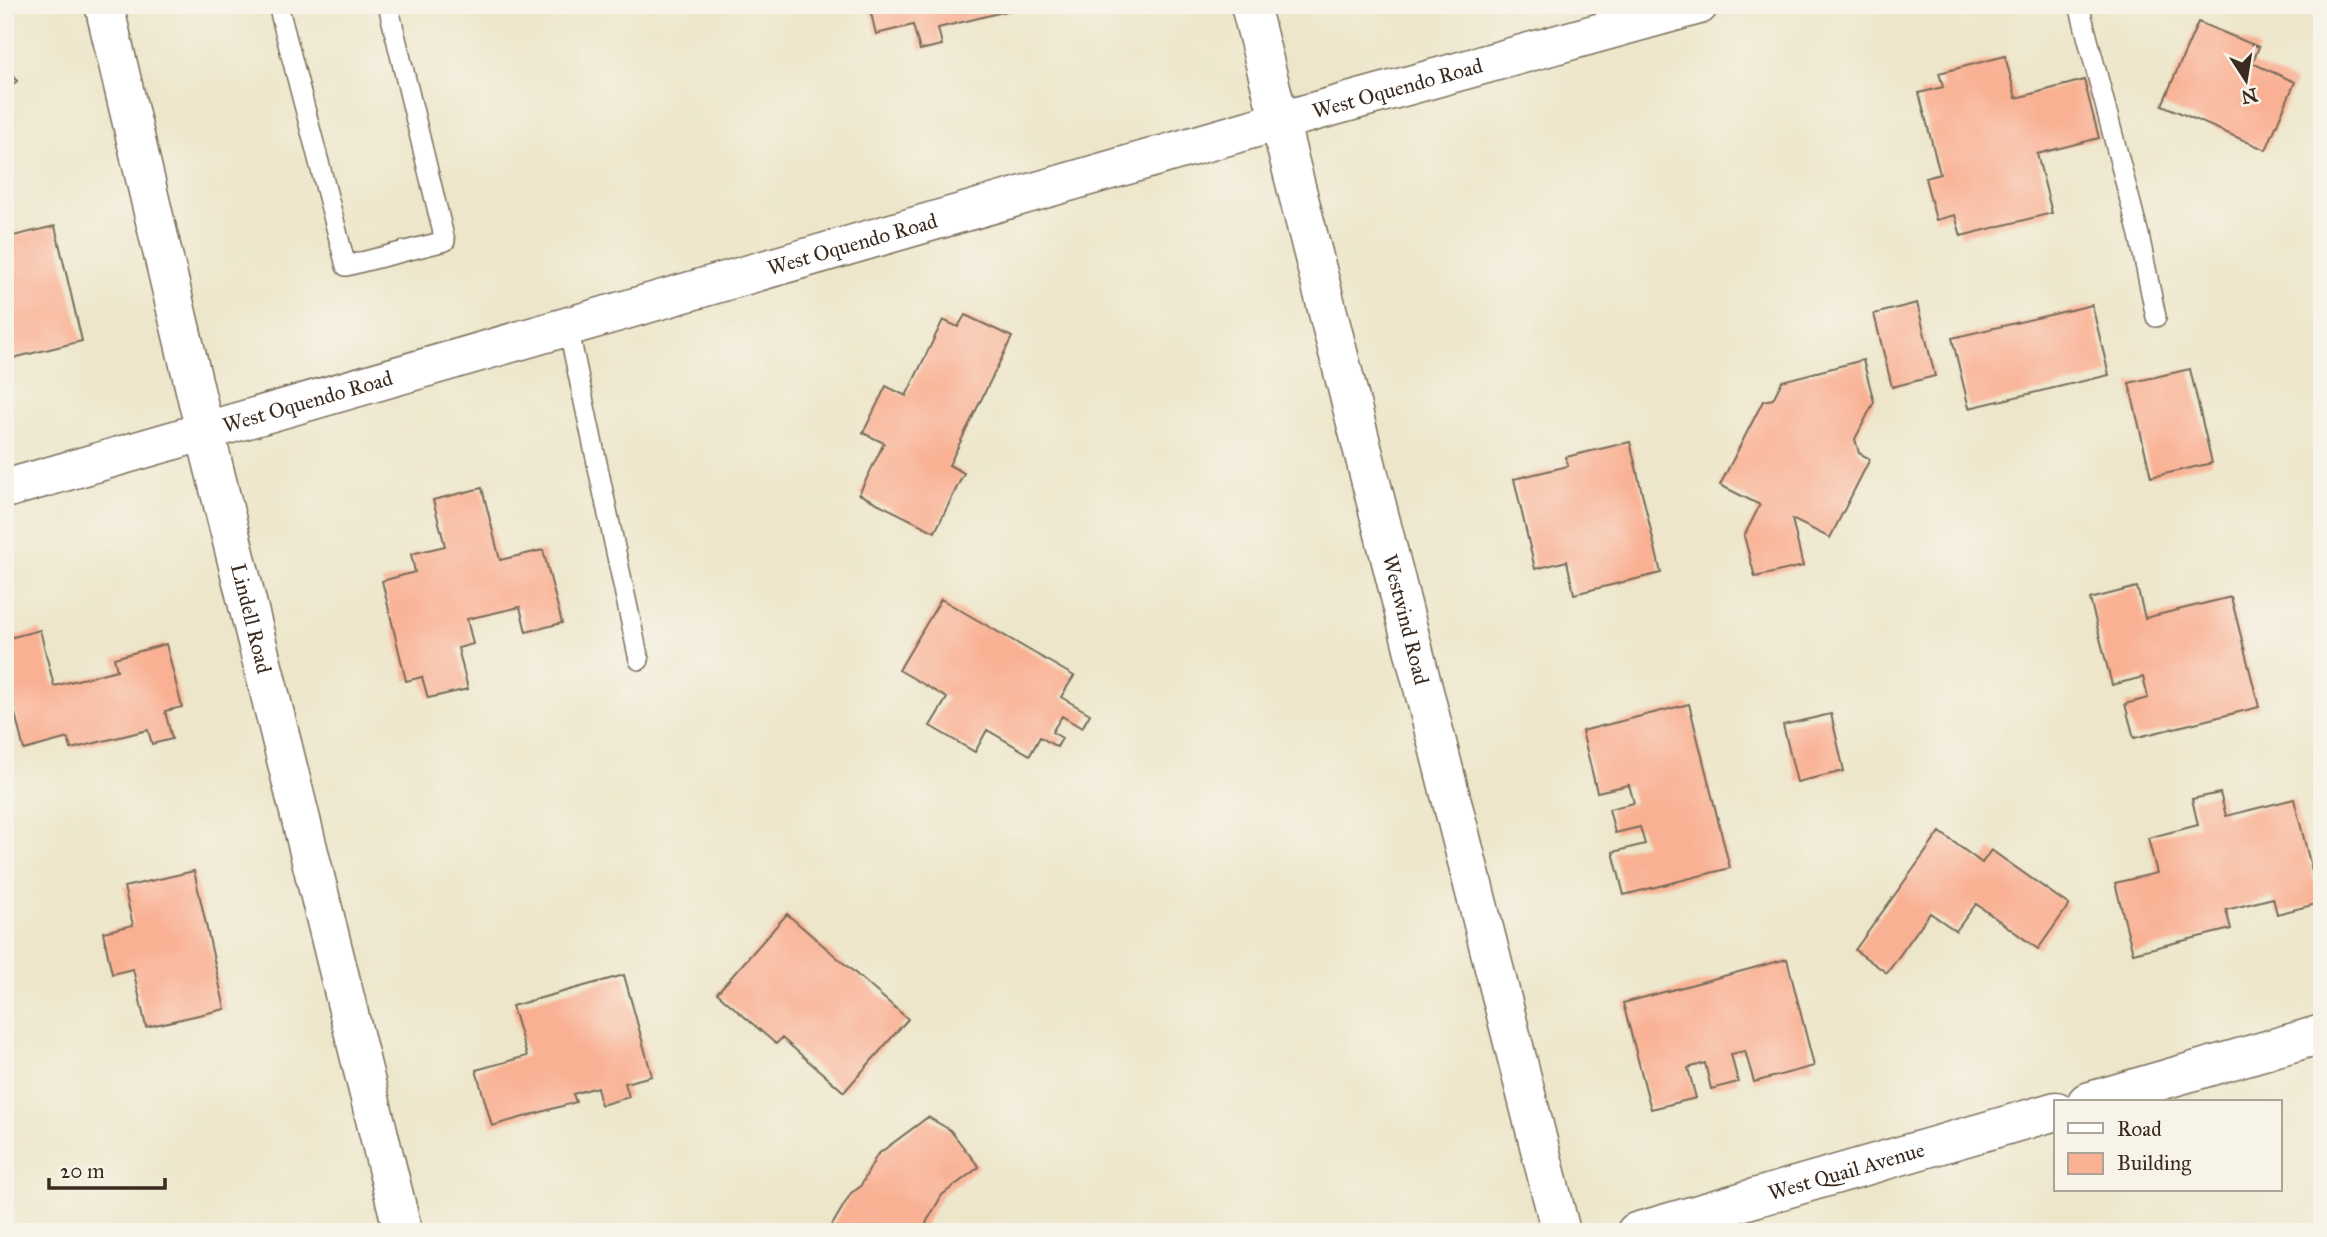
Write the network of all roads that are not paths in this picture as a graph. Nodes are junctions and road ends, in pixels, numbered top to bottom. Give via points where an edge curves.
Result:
1 (104, 5) edge
2 (278, 5) edge
3 (388, 5) edge
4 (1250, 5) edge
5 (1699, 5) edge
6 (2079, 5) edge
7 (1280, 121) junction
8 (2156, 317) dead end
9 (568, 327) junction
10 (205, 432) junction
11 (5, 489) edge
12 (639, 660) dead end
13 (2322, 1034) edge
14 (2094, 1100) edge
15 (2054, 1112) edge
16 (403, 1232) edge
17 (1561, 1232) edge
18 (1636, 1232) edge

1 - 10 street, Lindell Road
2 - 3 lane via 345,266 445,241
4 - 7 street, Westwind Road
5 - 7 street, West Oquendo Road
6 - 8 lane via 2140,235
7 - 9 street, West Oquendo Road
7 - 17 street, Westwind Road
9 - 10 street, West Oquendo Road
9 - 12 lane
10 - 11 street, West Oquendo Road
10 - 16 street, Lindell Road
13 - 14 street
15 - 18 street, West Quail Avenue

